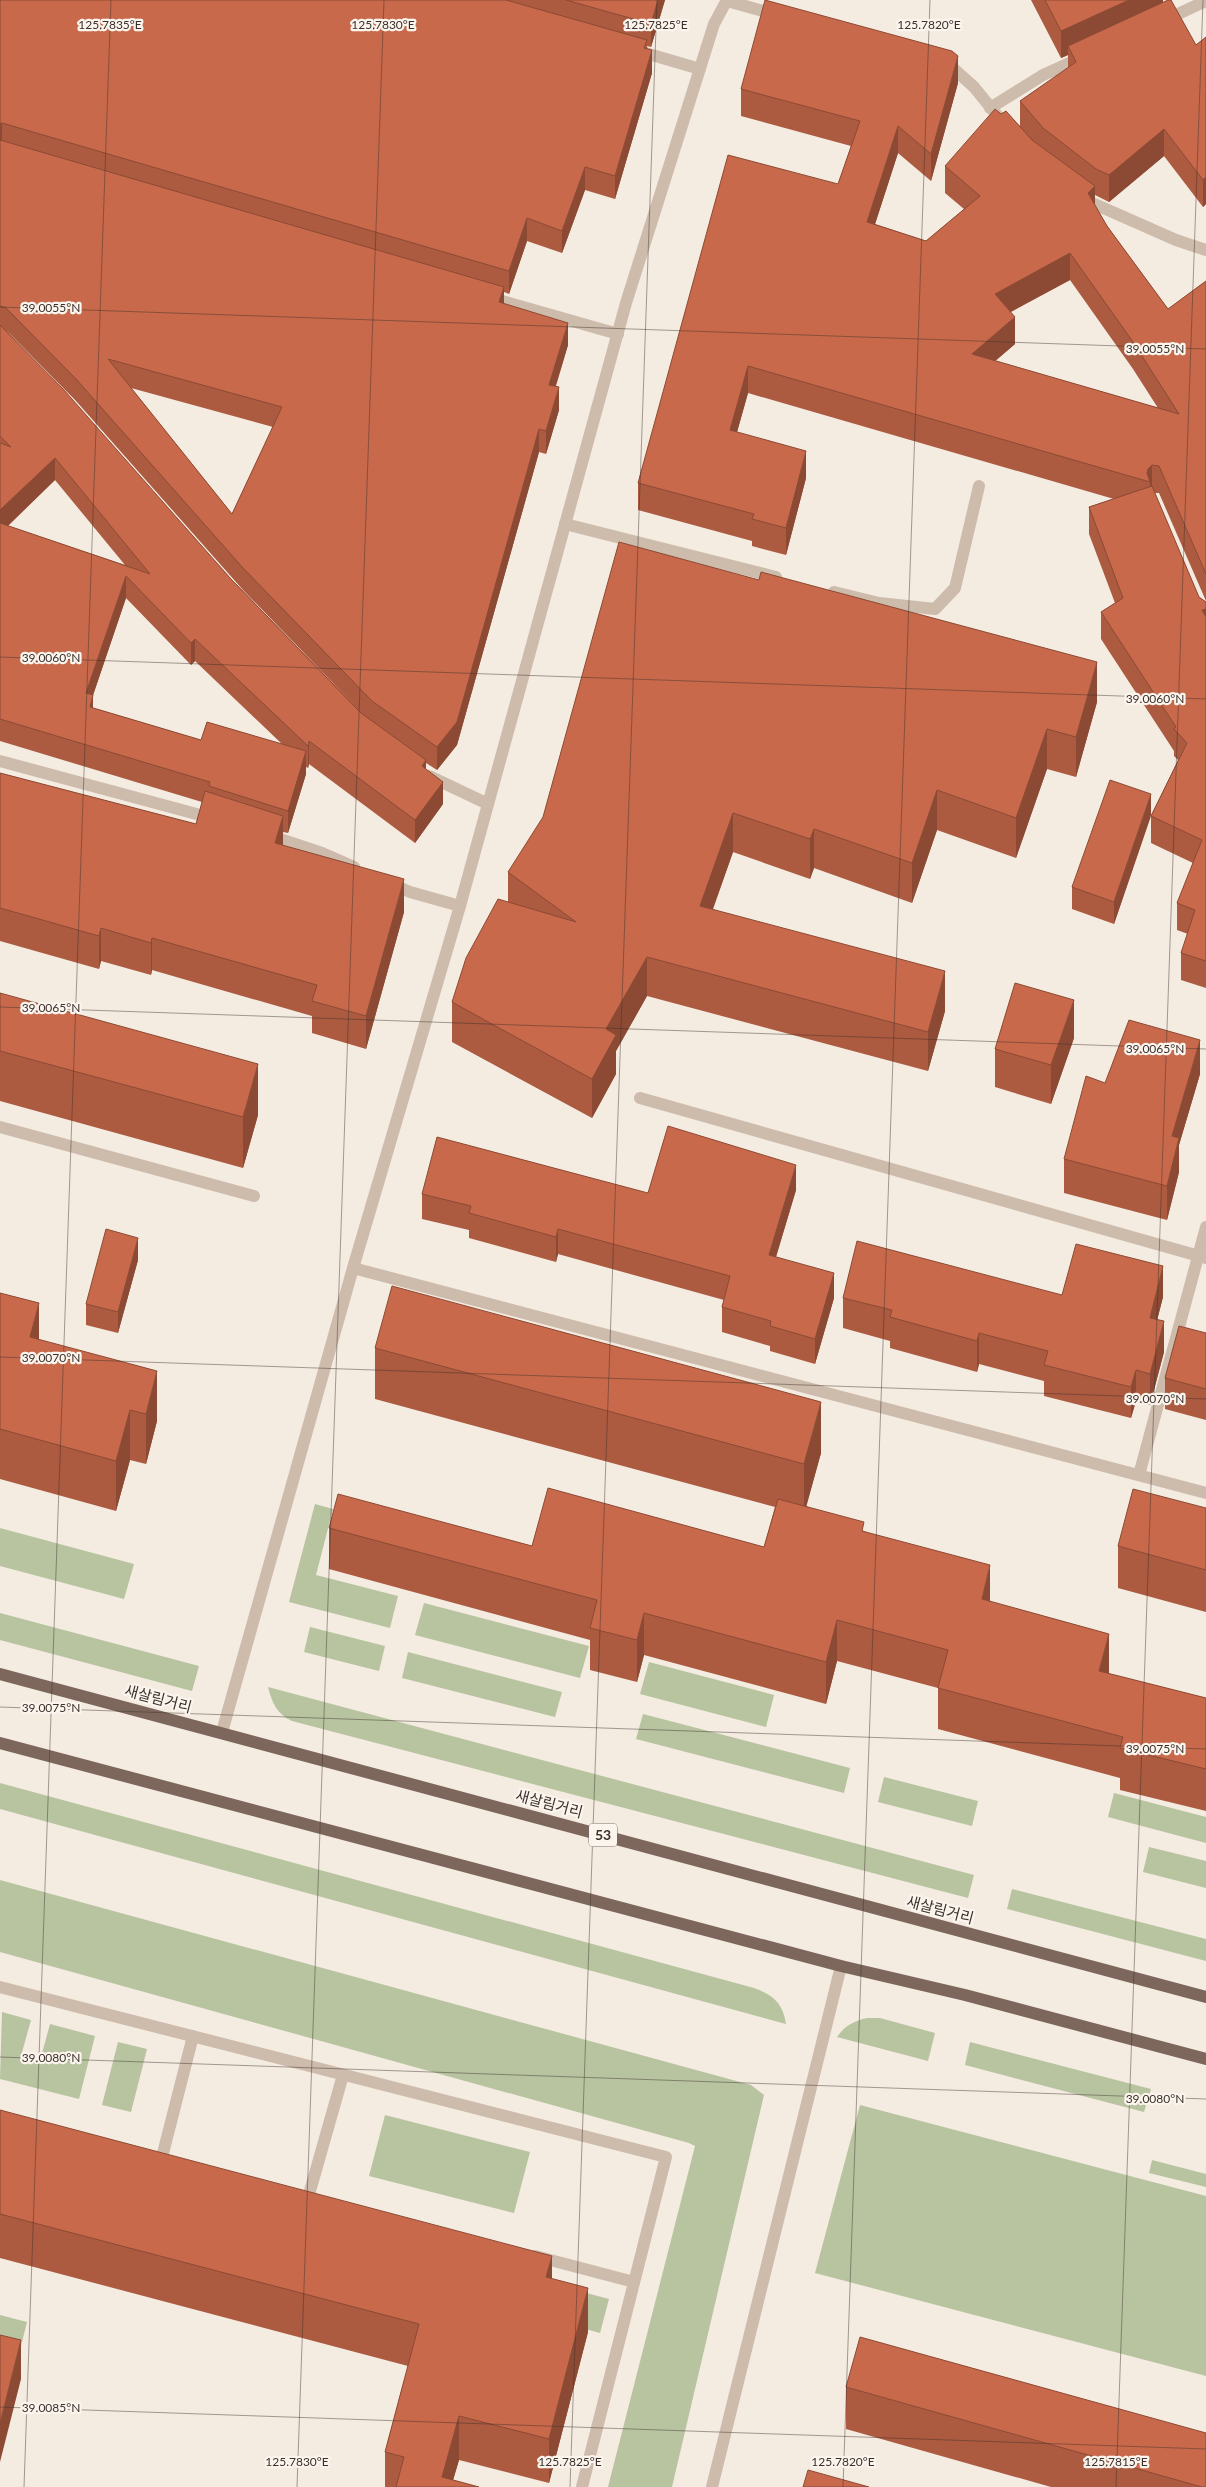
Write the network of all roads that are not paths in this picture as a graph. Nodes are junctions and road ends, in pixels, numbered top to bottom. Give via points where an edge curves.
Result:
1 (727, 0) edge
2 (1205, 3) edge
3 (792, 18) edge
4 (1150, 26) edge
5 (625, 48) edge
6 (1096, 51) edge
7 (932, 55) edge
8 (700, 69) junction
9 (990, 108) junction
10 (1013, 134) edge
11 (1076, 191) edge
12 (1206, 250) edge
13 (475, 293) edge
14 (618, 334) junction
15 (979, 486) dead end
16 (565, 524) junction
17 (793, 582) edge
18 (822, 589) edge
19 (0, 761) edge
20 (420, 769) edge
21 (488, 804) junction
22 (228, 822) edge
23 (256, 831) edge
24 (460, 906) junction
25 (640, 1098) dead end
26 (0, 1127) edge
27 (254, 1196) dead end
28 (1206, 1227) edge
29 (1202, 1257) edge
30 (353, 1268) junction
31 (1139, 1475) junction
32 (1206, 1493) edge
33 (0, 1674) edge
34 (222, 1732) junction
35 (0, 1743) edge
36 (841, 1966) junction
37 (0, 1987) edge
38 (1206, 1997) edge
39 (194, 2036) junction
40 (1206, 2059) edge
41 (343, 2074) junction
42 (161, 2161) edge
43 (308, 2198) edge
44 (519, 2252) edge
45 (634, 2282) junction
46 (582, 2487) edge
47 (712, 2487) edge

1 - 3 street
1 - 8 street via 714,24
2 - 4 street
5 - 8 street
6 - 9 street via 1043,75
7 - 9 street via 941,57 974,86
8 - 14 street
9 - 10 street
11 - 12 street via 1092,203
13 - 14 street
14 - 16 street
15 - 18 street via 955,588 935,609 879,603
16 - 17 street
16 - 21 street
19 - 22 street
20 - 21 street
21 - 24 street
23 - 24 street via 322,853 410,892
24 - 30 street
25 - 29 street
26 - 27 street
28 - 29 street
29 - 31 street
30 - 31 street
30 - 34 street
31 - 32 street
33 - 34 main road, 새살림거리 / 53
34 - 38 main road, 새살림거리 / 53
35 - 36 main road
36 - 40 main road via 965,1995
36 - 47 street
37 - 39 street
39 - 41 street
39 - 42 street
41 - 43 street
41 - 45 street via 666,2157
44 - 45 street
45 - 46 street

